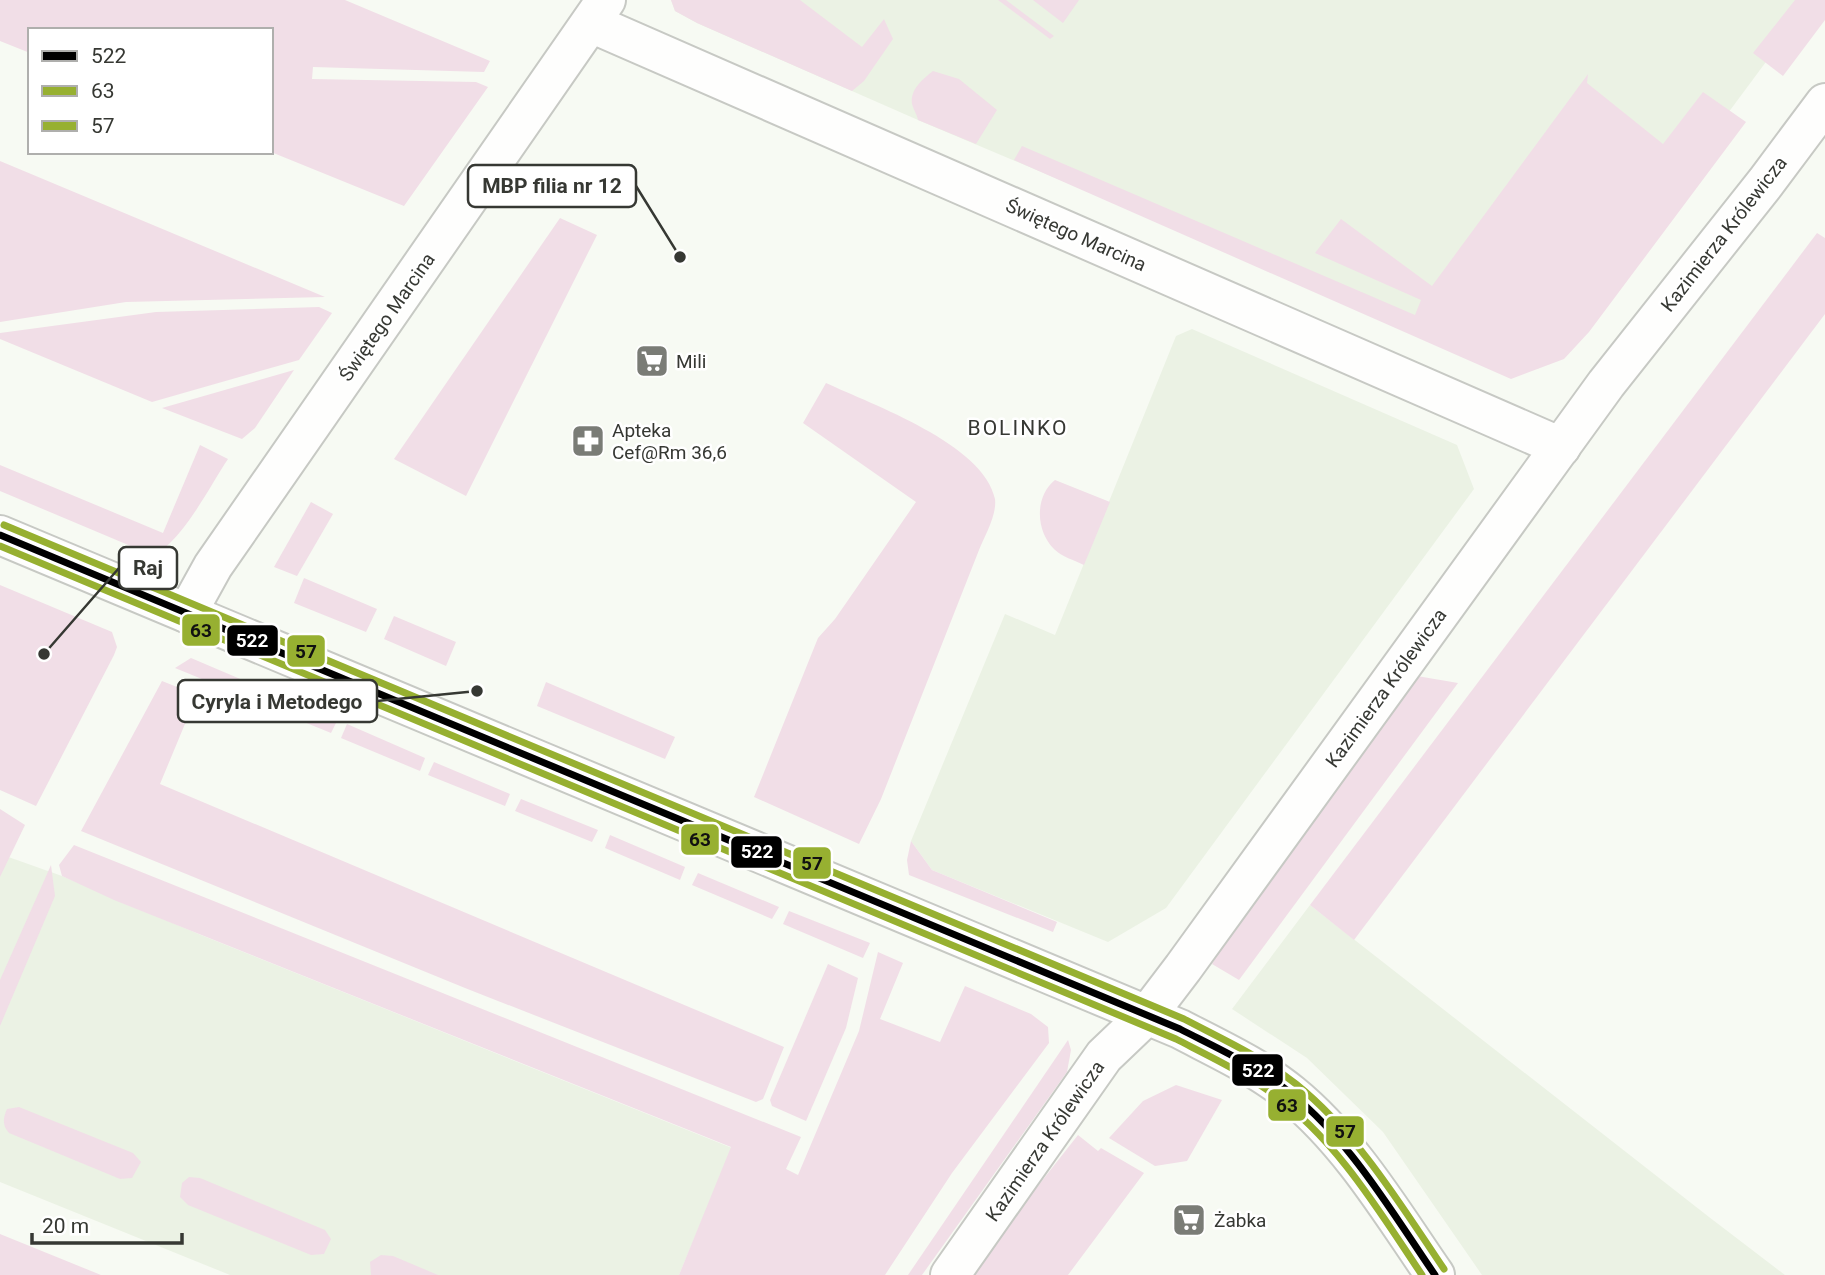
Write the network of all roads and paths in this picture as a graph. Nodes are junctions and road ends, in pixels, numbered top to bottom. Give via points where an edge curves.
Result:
1 (598, 12) edge
2 (1825, 103) edge
3 (1561, 447) junction
4 (0, 535) edge
5 (187, 613) junction
6 (1148, 1014) junction
7 (950, 1275) edge
8 (1435, 1275) edge

1 - 3 street, Świętego Marcina
1 - 5 street, Świętego Marcina via 213,566
2 - 3 street, Kazimierza Królewicza
3 - 6 street, Kazimierza Królewicza
4 - 5 street
5 - 6 street
6 - 7 street, Kazimierza Królewicza via 1104,1056
6 - 8 street via 1257,1070 1312,1112 1352,1159

